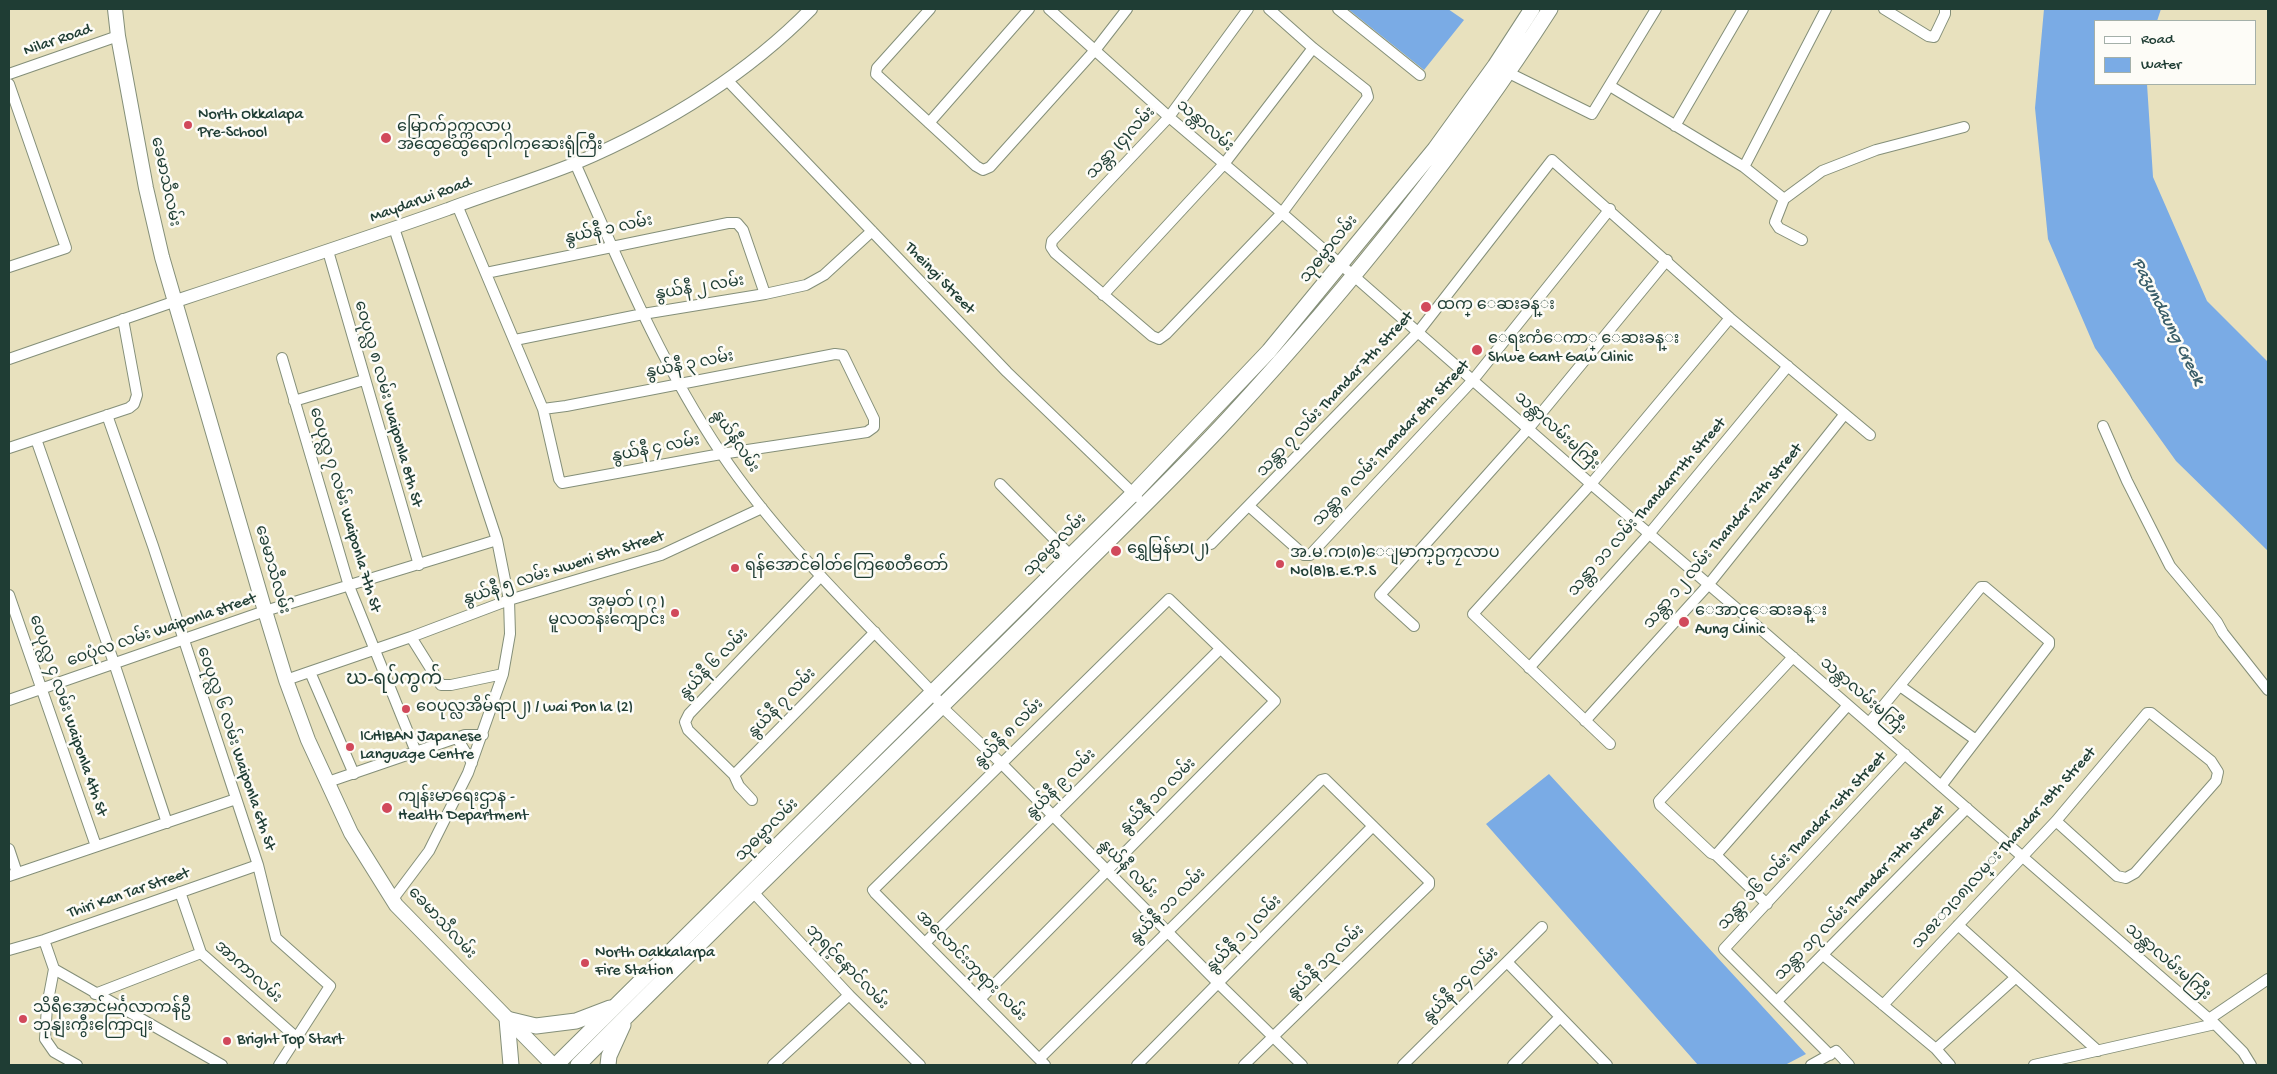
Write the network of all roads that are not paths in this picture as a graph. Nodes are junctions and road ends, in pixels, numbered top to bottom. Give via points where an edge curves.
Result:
1 (115, 9) edge
2 (811, 9) edge
3 (930, 9) edge
4 (1029, 9) edge
5 (1050, 9) edge
6 (1127, 9) edge
7 (1248, 9) edge
8 (1269, 9) edge
9 (1338, 9) edge
10 (1532, 9) edge
11 (1550, 9) edge
12 (1656, 9) edge
13 (1743, 9) edge
14 (1826, 9) edge
15 (1884, 9) edge
16 (1945, 9) edge
17 (118, 36) junction
18 (1313, 48) junction
19 (1096, 49) junction
20 (1509, 73) junction
21 (9, 74) edge
22 (1420, 75) dead end
23 (728, 81) junction
24 (9, 84) edge
25 (1610, 86) junction
26 (1169, 116) junction
27 (929, 122) junction
28 (1675, 126) junction
29 (1964, 127) dead end
30 (575, 163) junction
31 (1224, 164) junction
32 (1744, 167) junction
33 (1784, 199) junction
34 (457, 205) junction
35 (1610, 209) junction
36 (1282, 212) junction
37 (394, 228) junction
38 (872, 231) junction
39 (1802, 240) dead end
40 (612, 246) junction
41 (328, 251) junction
42 (1667, 260) junction
43 (1341, 266) junction
44 (9, 267) edge
45 (486, 273) junction
46 (1352, 276) junction
47 (765, 294) junction
48 (1103, 295) junction
49 (176, 300) junction
50 (642, 314) junction
51 (1730, 318) junction
52 (123, 319) junction
53 (1418, 332) junction
54 (515, 340) junction
55 (282, 358) dead end
56 (9, 359) edge
57 (1788, 366) junction
58 (364, 380) junction
59 (1473, 380) junction
60 (678, 384) junction
61 (294, 401) junction
62 (543, 408) junction
63 (107, 415) junction
64 (1844, 415) junction
65 (2103, 426) dead end
66 (874, 427) joint
67 (1529, 428) junction
68 (1870, 436) dead end
69 (36, 439) junction
70 (9, 448) edge
71 (721, 454) junction
72 (1000, 484) dead end
73 (1590, 484) junction
74 (1139, 499) junction
75 (1250, 507) junction
76 (762, 508) junction
77 (1649, 534) junction
78 (497, 540) junction
79 (1211, 544) dead end
80 (1072, 556) junction
81 (418, 565) junction
82 (820, 577) junction
83 (1708, 584) junction
84 (349, 586) junction
85 (9, 595) edge
86 (509, 600) junction
87 (265, 611) junction
88 (1414, 626) dead end
89 (875, 632) junction
90 (411, 637) junction
91 (182, 640) junction
92 (1220, 649) junction
93 (373, 650) junction
94 (1793, 657) junction
95 (114, 663) junction
96 (1529, 668) junction
97 (310, 672) junction
98 (503, 674) junction
99 (286, 680) junction
100 (1900, 686) junction
101 (42, 689) junction
102 (2268, 690) edge
103 (933, 693) junction
104 (9, 700) edge
105 (1848, 705) junction
106 (942, 706) junction
107 (1585, 721) junction
108 (1869, 723) junction
109 (483, 735) junction
110 (457, 738) junction
111 (1976, 740) junction
112 (1610, 744) dead end
113 (416, 752) junction
114 (1905, 754) junction
115 (472, 763) junction
116 (1001, 763) junction
117 (354, 774) junction
118 (734, 775) junction
119 (328, 782) junction
120 (1941, 786) junction
121 (236, 799) junction
122 (752, 800) dead end
123 (1967, 808) junction
124 (1052, 816) junction
125 (2056, 821) junction
126 (166, 822) junction
127 (1373, 826) junction
128 (96, 846) junction
129 (9, 849) edge
130 (1716, 855) junction
131 (2022, 856) junction
132 (258, 865) junction
133 (1106, 871) junction
134 (13, 875) edge
135 (873, 890) joint
136 (752, 891) junction
137 (180, 892) junction
138 (393, 899) junction
139 (1766, 904) junction
140 (1958, 925) junction
141 (1542, 927) dead end
142 (1167, 930) junction
143 (44, 940) junction
144 (925, 943) junction
145 (9, 950) edge
146 (201, 953) junction
147 (1823, 955) junction
148 (1507, 962) junction
149 (54, 969) junction
150 (2015, 978) junction
151 (2268, 979) edge
152 (1219, 984) junction
153 (95, 994) junction
154 (850, 995) junction
155 (980, 999) junction
156 (1777, 1001) junction
157 (1883, 1005) junction
158 (622, 1010) junction
159 (1560, 1017) junction
160 (507, 1019) junction
161 (2212, 1022) junction
162 (1274, 1036) junction
163 (296, 1038) junction
164 (1936, 1049) junction
165 (2098, 1051) junction
166 (1830, 1055) junction
167 (1042, 1062) edge
168 (780, 1063) edge
169 (78, 1065) edge
170 (222, 1065) edge
171 (279, 1065) edge
172 (511, 1065) edge
173 (554, 1065) edge
174 (578, 1065) edge
175 (608, 1065) edge
176 (920, 1065) edge
177 (1137, 1065) edge
178 (1244, 1065) edge
179 (1302, 1065) edge
180 (1404, 1065) edge
181 (1513, 1065) edge
182 (1607, 1065) edge
183 (1811, 1065) edge
184 (1849, 1065) edge
185 (1950, 1065) edge
186 (2034, 1065) edge
187 (2251, 1065) edge

1 - 17 main road, ခေမာသီလမ်း
2 - 23 street, Maydarwi Road
3 - 27 street via 877,68 876,74
4 - 27 street
5 - 19 street, သန္တာလမ်း
6 - 19 street
7 - 26 street, သန္တာ (၄)လမ်း
8 - 18 street
9 - 22 street
10 - 43 main road, သုဓမ္မာလမ်း via 1434,149
11 - 20 main road, သုဓမ္မာလမ်း
12 - 25 street
13 - 28 street
14 - 32 street
15 - 16 street via 1934,37
17 - 21 street, Nilar Road
17 - 49 main road, ခေမာသီလမ်း via 146,188
18 - 31 street
18 - 36 street via 1366,90 1368,98
19 - 26 street, သန္တာလမ်း
19 - 27 street via 990,167 983,170 976,166
20 - 25 street via 1592,114
20 - 46 main road, သုဓမ္မာလမ်း via 1445,162
23 - 30 street, Maydarwi Road via 666,120
23 - 38 street, Theingi Street
24 - 44 street via 66,248
25 - 28 street
26 - 31 street, သန္တာလမ်း
26 - 48 street, သန္တာ (၄)လမ်း via 1052,241 1051,247
28 - 32 street
29 - 33 street via 1876,150 1822,171
30 - 34 street, Maydarwi Road
30 - 40 street, နွယ်နီလမ်း
31 - 36 street, သန္တာလမ်း
31 - 48 street
32 - 33 street
33 - 39 street via 1775,222 1779,228
34 - 37 street, Maydarwi Road
34 - 45 street
35 - 42 street
35 - 53 street, သန္တာ ၇ လမ်း Thandar 7th Street via 1552,160
35 - 59 street, သန္တာ ၈ လမ်း Thandar 8th Street
36 - 43 street, သန္တာလမ်း
36 - 48 street via 1159,339
37 - 41 street, Maydarwi Road
37 - 78 street
38 - 47 street, နွယ်နီ ၂ လမ်း via 824,275 806,285
38 - 74 street, Theingi Street via 1007,372
40 - 45 street, နွယ်နီ ၁ လမ်း
40 - 47 street, နွယ်နီ ၁ လမ်း via 738,223
40 - 50 street, နွယ်နီလမ်း
41 - 49 street, Maydarwi Road
41 - 58 street, ဝေပုလ္လ ၈ လမ်း Waiponla 8th St
42 - 51 street
42 - 67 street
43 - 46 street, သန္တာလမ်း
43 - 74 main road, သုဓမ္မာလမ်း
45 - 54 street
46 - 53 street, သန္တာလမ်းမကြီး
46 - 74 main road, သုဓမ္မာလမ်း via 1229,418
47 - 50 street, နွယ်နီ ၂ လမ်း
49 - 52 street, Maydarwi Road
49 - 87 main road, ခေမာသီလမ်း
50 - 54 street, နွယ်နီ ၂ လမ်း
50 - 60 street, နွယ်နီလမ်း
51 - 57 street
51 - 73 street
52 - 56 street, Maydarwi Road
52 - 63 street via 138,395 129,408
53 - 59 street, သန္တာလမ်းမကြီး
53 - 75 street, သန္တာ ၇ လမ်း Thandar 7th Street
54 - 62 street
55 - 61 street, ဝေပုလ္လ ၇ လမ်း Waiponla 7th St
57 - 64 street
57 - 77 street, သန္တာ ၁၁ လမ်း Thandar11th Street
58 - 61 street
58 - 81 street, ဝေပုလ္လ ၈ လမ်း Waiponla 8th St
59 - 67 street, သန္တာလမ်းမကြီး
59 - 75 street, သန္တာ ၈ လမ်း Thandar 8th Street via 1306,557
60 - 62 street, နွယ်နီ ၃ လမ်း
60 - 66 street, နွယ်နီ ၃ လမ်း via 843,355 874,419
60 - 71 street, နွယ်နီလမ်း
61 - 84 street, ဝေပုလ္လ ၇ လမ်း Waiponla 7th St
62 - 71 street, နွယ်နီ ၄ လမ်း via 562,483
63 - 69 street
63 - 91 street, ဝေပုလ္လ ၆ လမ်း Waiponla 6th St
64 - 68 street
64 - 83 street, သန္တာ ၁၂ လမ်း Thandar 12th Street
65 - 102 street via 2170,566
66 - 71 street, နွယ်နီ ၄ လမ်း via 866,432
67 - 73 street, သန္တာလမ်းမကြီး
67 - 88 street via 1380,595
69 - 70 street
69 - 95 street
71 - 76 street, နွယ်နီလမ်း
72 - 80 street
73 - 77 street, သန္တာလမ်းမကြီး
73 - 96 street via 1473,614
74 - 80 main road, သုဓမ္မာလမ်း
74 - 106 main road, သုဓမ္မာလမ်း
75 - 79 street, သန္တာ ၇ လမ်း Thandar 7th Street
76 - 82 street, နွယ်နီလမ်း
76 - 86 street, နွယ်နီ ၅ လမ်း Nweni 5th Street via 661,555
77 - 83 street, သန္တာလမ်းမကြီး
77 - 96 street, သန္တာ ၁၁ လမ်း Thandar11th Street
78 - 81 street, ဝေပုံလ လမ်း Waiponla street
78 - 86 street
80 - 103 main road, သုဓမ္မာလမ်း
81 - 84 street, ဝေပုံလ လမ်း Waiponla street
82 - 89 street, နွယ်နီလမ်း
82 - 118 street, နွယ်နီ ၆ လမ်း via 689,714 685,722 688,730
83 - 94 street, သန္တာလမ်းမကြီး
83 - 107 street, သန္တာ ၁၂ လမ်း Thandar 12th Street
84 - 87 street, ဝေပုံလ လမ်း Waiponla street
84 - 93 street, ဝေပုလ္လ ၇ လမ်း Waiponla 7th St
85 - 101 street, ဝေပုလ္လ ၄ လမ်း Waiponla 4th St
86 - 90 street, နွယ်နီ ၅ လမ်း Nweni 5th Street
86 - 98 street via 510,634
87 - 91 street, ဝေပုံလ လမ်း Waiponla street
87 - 99 main road, ခေမာသီလမ်း
89 - 103 street, နွယ်နီလမ်း
89 - 118 street, နွယ်နီ ၇ လမ်း
90 - 93 street, နွယ်နီ ၅ လမ်း Nweni 5th Street
90 - 98 street via 441,685
91 - 95 street, ဝေပုံလ လမ်း Waiponla street
91 - 121 street, ဝေပုလ္လ ၆ လမ်း Waiponla 6th St
92 - 116 street, နွယ်နီ ၈ လမ်း via 1167,599
92 - 124 street, နွယ်နီ ၉ လမ်း
92 - 133 street, နွယ်နီ ၁၀ လမ်း via 1275,701
93 - 97 street, နွယ်နီ ၅ လမ်း Nweni 5th Street
93 - 113 street, ဝေပုလ္လ ၇ လမ်း Waiponla 7th St
94 - 105 street, သန္တာလမ်းမကြီး
94 - 130 street via 1659,801
95 - 101 street, ဝေပုံလ လမ်း Waiponla street
95 - 126 street
96 - 107 street
97 - 99 street, နွယ်နီ ၅ လမ်း Nweni 5th Street
97 - 117 street
98 - 109 street
99 - 119 main road, ခေမာသီလမ်း via 308,740
100 - 108 street
100 - 111 street
100 - 111 street via 1981,587 1985,587 2050,643
101 - 104 street, ဝေပုံလ လမ်း Waiponla street
101 - 128 street, ဝေပုလ္လ ၄ လမ်း Waiponla 4th St
103 - 106 street, နွယ်နီ လမ်း
103 - 158 main road, သုဓမ္မာလမ်း
105 - 108 street, သန္တာလမ်းမကြီး
105 - 130 street
106 - 116 street, နွယ်နီ လမ်း
106 - 136 main road, သုဓမ္မာလမ်း
107 - 112 street
108 - 114 street, သန္တာလမ်းမကြီး
109 - 110 street
109 - 115 street
110 - 113 street
110 - 115 street
111 - 120 street
113 - 117 street
114 - 120 street, သန္တာလမ်းမကြီး
114 - 139 street, သန္တာ ၁၆ လမ်း Thandar 16th Street
115 - 138 street via 429,851
116 - 124 street, နွယ်နီ လမ်း
116 - 135 street, နွယ်နီ ၈ လမ်း
117 - 119 street
118 - 122 street
119 - 138 main road, ခေမာသီလမ်း via 351,832
120 - 123 street, သန္တာလမ်းမကြီး
121 - 126 street
121 - 132 street, ဝေပုလ္လ ၆ လမ်း Waiponla 6th St
123 - 131 street, သန္တာလမ်းမကြီး
123 - 147 street, သန္တာ ၁၇ လမ်း Thandar 17th Street
124 - 133 street, နွယ်နီ လမ်း
124 - 144 street, နွယ်နီ ၉ လမ်း
125 - 125 street, သႎၩာ(၁၈)လမ္း Thandar 18th Street via 2149,712 2211,761 2218,772 2210,788 2135,873 2126,878 2118,876
125 - 131 street, သႎၩာ(၁၈)လမ္း Thandar 18th Street
126 - 128 street
127 - 142 street, နွယ်နီ ၁၁ လမ်း via 1323,779
127 - 152 street, နွယ်နီ ၁၂ လမ်း
127 - 162 street, နွယ်နီ ၁၃ လမ်း via 1429,883
128 - 134 street
129 - 134 street
130 - 139 street
131 - 140 street, သႎၩာ(၁၈)လမ္း Thandar 18th Street
131 - 161 street, သန္တာလမ်းမကြီး
132 - 137 street, Thiri Kan Tar Street
132 - 163 street, ဝေပုလ္လ ၆ လမ်း Waiponla 6th St via 276,938 330,986
133 - 142 street, နွယ်နီ လမ်း
133 - 155 street, နွယ်နီ ၁၀ လမ်း
135 - 144 street, အလောင်းဘုရား လမ်း
136 - 154 street, ဘုရင့်နောင်လမ်း
136 - 158 main road, သုဓမ္မာလမ်း
137 - 143 street, Thiri Kan Tar Street
137 - 146 street, အာကာလမ်း
138 - 160 main road, ခေမာသီလမ်း
139 - 156 street, သန္တာ ၁၆ လမ်း Thandar 16th Street via 1724,950
140 - 150 street
140 - 157 street, သႎၩာ(၁၈)လမ္း Thandar 18th Street
141 - 148 street, နွယ်နီ ၁၄ လမ်း
142 - 152 street, နွယ်နီ လမ်း
142 - 167 street, နွယ်နီ ၁၁ လမ်း
143 - 145 street, Thiri Kan Tar Street
143 - 149 street
144 - 155 street, အလောင်းဘုရား လမ်း
146 - 153 street
146 - 163 street, အာကာလမ်း
147 - 156 street, သန္တာ ၁၇ လမ်း Thandar 17th Street
147 - 157 street
148 - 159 street
148 - 180 street, နွယ်နီ ၁၄ လမ်း
149 - 153 street
149 - 169 street via 45,1039 54,1052
150 - 164 street
150 - 165 street
151 - 161 street
152 - 162 street, နွယ်နီ လမ်း
152 - 177 street, နွယ်နီ ၁၂ လမ်း
153 - 170 street
154 - 168 street
154 - 176 street, ဘုရင့်နောင်လမ်း
155 - 167 street, အလောင်းဘုရား လမ်း
156 - 166 street
157 - 164 street
158 - 160 main road via 536,1026
158 - 173 main road, သုဓမ္မာလမ်း
158 - 174 main road, သုဓမ္မာလမ်း
158 - 175 main road
159 - 181 street
159 - 182 street
160 - 172 main road
160 - 173 main road, ခေမာသီလမ်း
161 - 165 street
161 - 187 street, သန္တာလမ်းမကြီး via 2243,1052
162 - 178 street, နွယ်နီ ၁၃ လမ်း
162 - 179 street, နွယ်နီ လမ်း
163 - 171 street
164 - 185 street
165 - 186 street
166 - 183 street
166 - 184 street via 1837,1051

